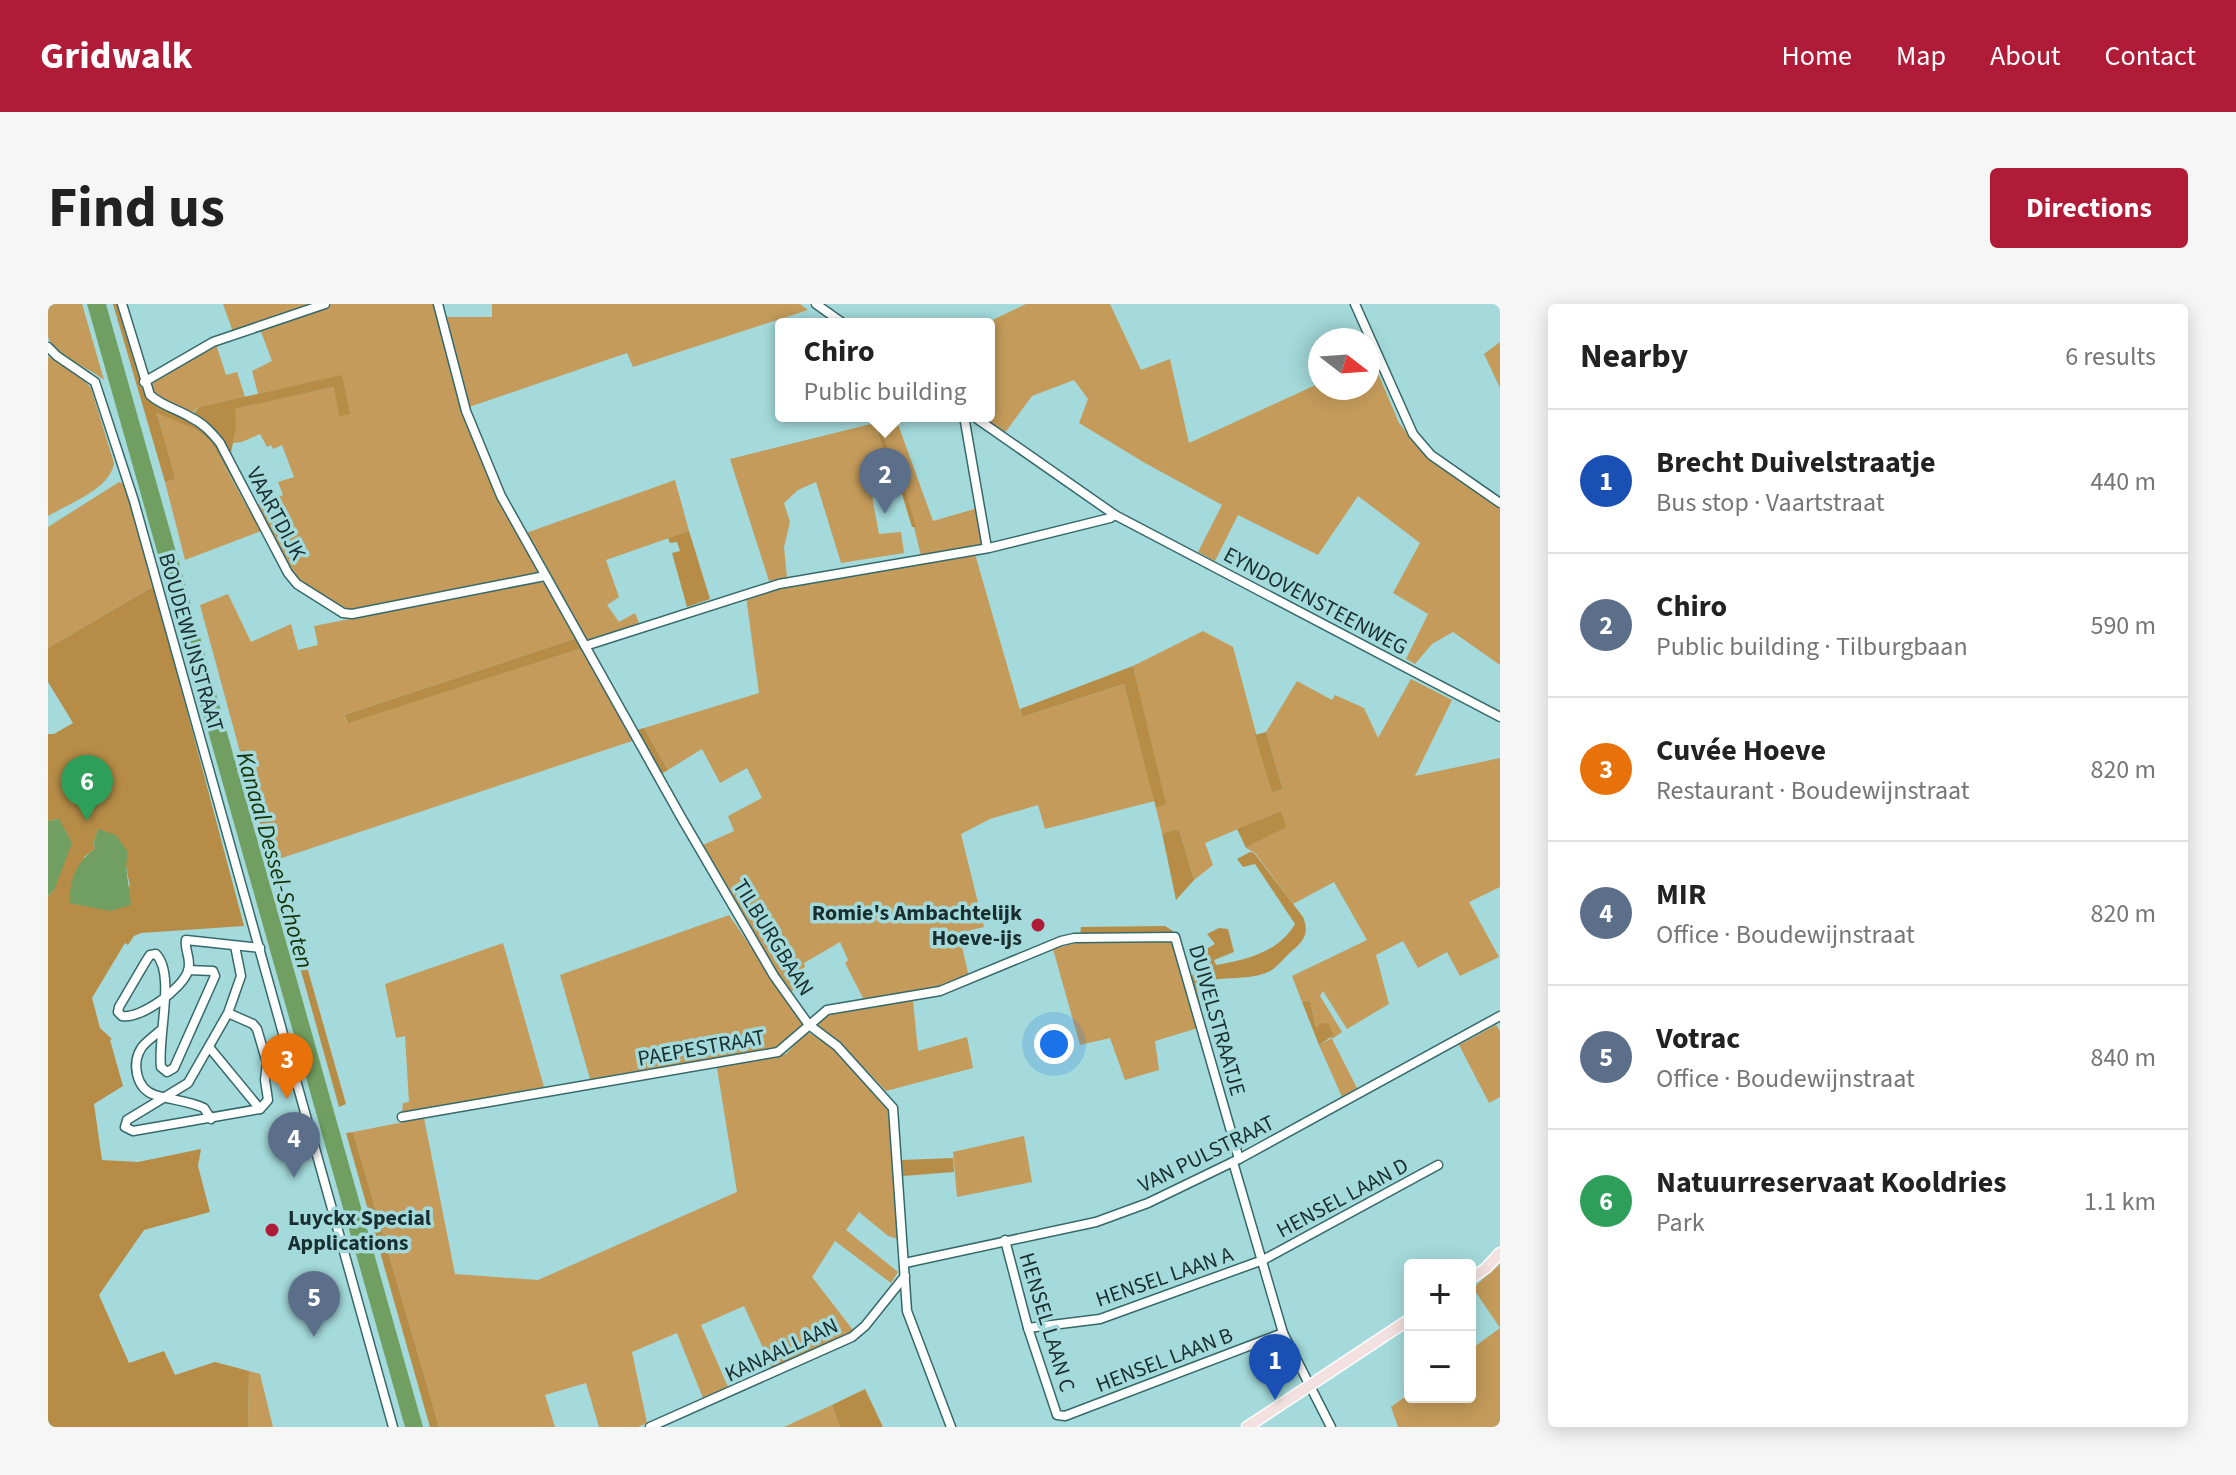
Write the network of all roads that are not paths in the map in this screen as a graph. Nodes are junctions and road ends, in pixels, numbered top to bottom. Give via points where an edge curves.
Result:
1 (122, 304) edge
2 (325, 304) edge
3 (438, 304) edge
4 (816, 304) edge
5 (1355, 304) edge
6 (836, 318) edge
7 (48, 347) edge
8 (144, 382) junction
9 (965, 422) edge
10 (982, 422) edge
11 (1500, 503) edge
12 (1115, 515) junction
13 (987, 548) junction
14 (545, 576) junction
15 (585, 646) junction
16 (1500, 717) edge
17 (1175, 937) joint
18 (235, 946) junction
19 (260, 948) junction
20 (188, 970) junction
21 (166, 997) junction
22 (228, 1013) junction
23 (1500, 1016) edge
24 (809, 1025) junction
25 (161, 1030) junction
26 (209, 1047) junction
27 (163, 1096) junction
28 (260, 1109) junction
29 (402, 1117) dead end
30 (211, 1119) junction
31 (1236, 1161) junction
32 (1438, 1165) dead end
33 (1005, 1240) junction
34 (1500, 1253) edge
35 (1263, 1260) junction
36 (905, 1263) junction
37 (905, 1275) junction
38 (1476, 1275) edge
39 (1404, 1323) edge
40 (1028, 1328) junction
41 (1283, 1333) junction
42 (1310, 1385) junction
43 (1057, 1415) joint
44 (393, 1427) edge
45 (650, 1427) edge
46 (951, 1427) edge
47 (1247, 1427) edge
48 (1331, 1427) edge

1 - 8 street
2 - 8 street via 213,342
3 - 14 street, TILBURGBAAN via 466,411 501,496
4 - 6 street
5 - 11 street via 1413,434 1431,455
7 - 19 street, BOUDEWIJNSTRAAT via 95,382 134,501
8 - 14 street, VAARTDIJK via 155,400 193,418 220,443 292,579 343,613
9 - 13 street
10 - 12 street, EYNDOVENSTEENWEG
12 - 13 street
12 - 16 street, EYNDOVENSTEENWEG
13 - 15 street via 779,584
14 - 15 street, TILBURGBAAN
15 - 24 street, TILBURGBAAN via 742,924
17 - 24 street, PAEPESTRAAT via 1061,941 940,991 833,1008
17 - 31 street, DUIVELSTRAATJE
18 - 19 street
18 - 20 street via 186,940
18 - 22 street via 241,976
19 - 44 street, BOUDEWIJNSTRAAT
20 - 21 street
20 - 25 street via 213,971 215,976 174,1068 167,1072 160,1061
21 - 21 street via 130,1017 118,1012 150,955 161,959
21 - 25 street
22 - 26 street
22 - 28 street via 257,1029 267,1063 268,1100
23 - 31 street, VAN PULSTRAAT
24 - 29 street, PAEPESTRAAT via 778,1052
24 - 36 street, TILBURGBAAN via 837,1046 893,1108
25 - 27 street via 140,1049 136,1070 145,1089
26 - 27 street via 188,1083
26 - 28 street
27 - 30 street via 204,1108
27 - 30 street via 127,1120 125,1127 133,1131
28 - 30 street
31 - 33 street, VAN PULSTRAAT via 1096,1222
31 - 35 street, DUIVELSTRAATJE
32 - 35 street, HENSEL LAAN D
33 - 36 street, VAN PULSTRAAT
33 - 40 street, HENSEL LAAN C
34 - 38 main road
35 - 40 street, HENSEL LAAN A via 1100,1319
35 - 41 street, DUIVELSTRAATJE
36 - 37 street, TILBURGBAAN
37 - 45 street, KANAALLAAN via 852,1337
37 - 46 street, TILBURGBAAN via 907,1311
39 - 42 main road
40 - 43 street, HENSEL LAAN C
41 - 42 street, DUIVELSTRAATJE
41 - 43 street, HENSEL LAAN B
42 - 47 main road
42 - 48 street, DUIVELSTRAATJE

